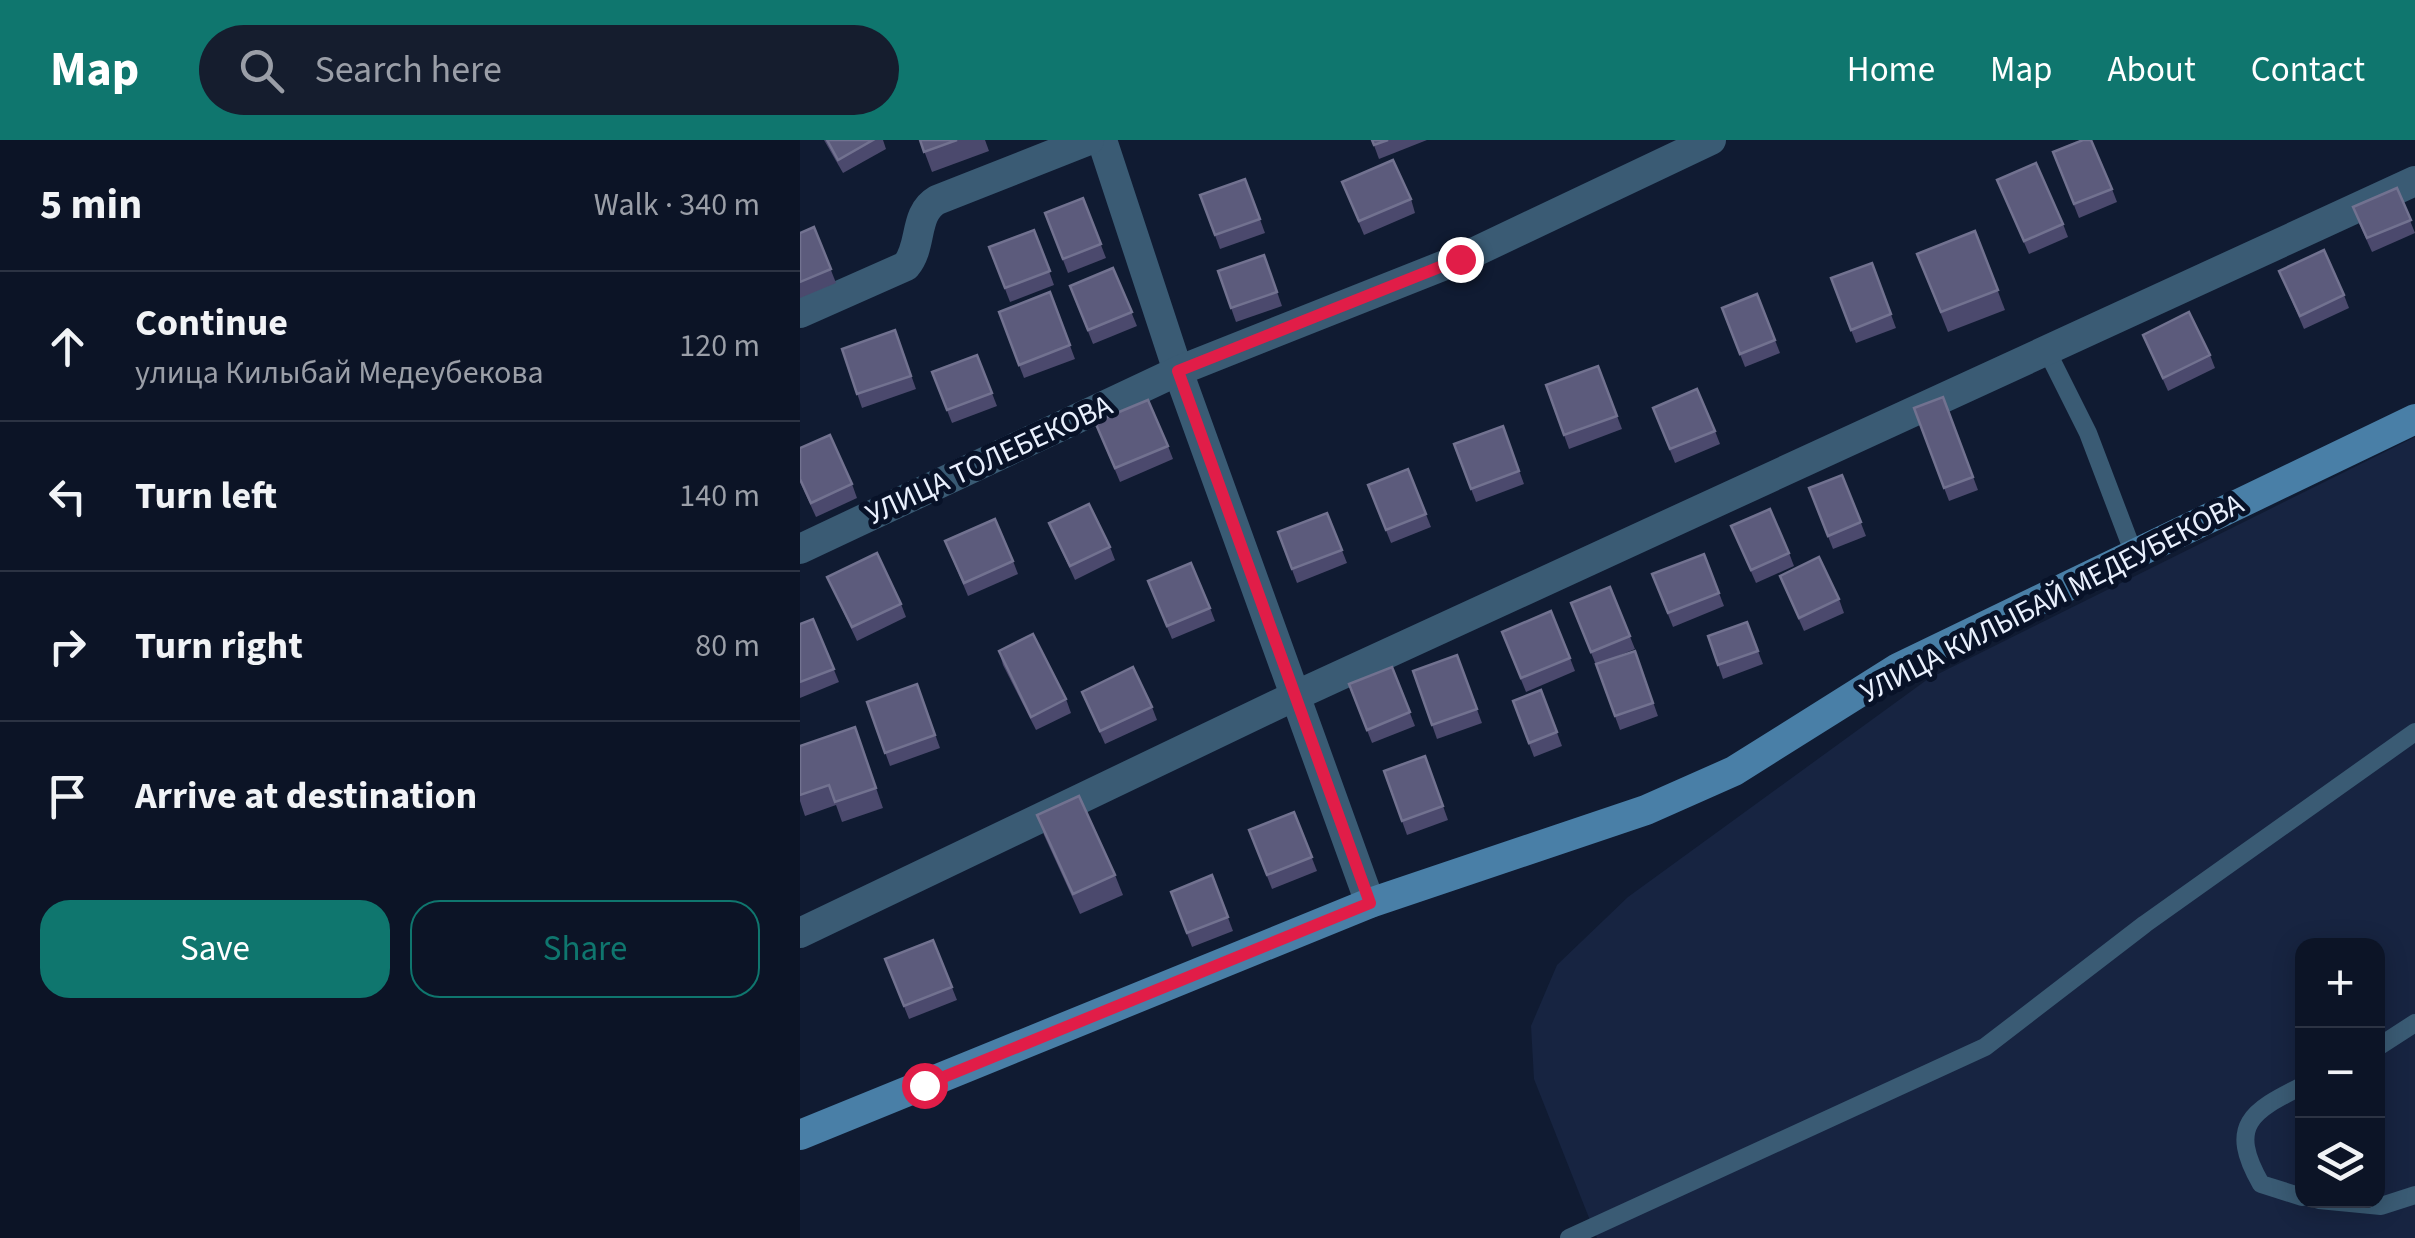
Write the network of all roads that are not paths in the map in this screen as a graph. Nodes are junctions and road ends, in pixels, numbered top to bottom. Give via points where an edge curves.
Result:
1 (1090, 140) edge
2 (1102, 140) edge
3 (1711, 140) edge
4 (2415, 181) edge
5 (800, 312) edge
6 (2046, 350) junction
7 (1178, 371) junction
8 (2415, 419) edge
9 (800, 550) edge
10 (2134, 554) junction
11 (1297, 695) junction
12 (2415, 732) edge
13 (1370, 903) junction
14 (800, 933) edge
15 (2415, 1023) edge
16 (2385, 1042) edge
17 (2295, 1090) edge
18 (800, 1135) edge
19 (2295, 1195) edge
20 (2415, 1195) edge
21 (2385, 1205) edge
22 (1570, 1238) edge

1 - 5 street via 937,200 923,214 914,258 906,266
2 - 7 street
3 - 7 street, УЛИЦА ТОЛЕБЕКОВА via 1460,259
4 - 6 street
6 - 10 lane via 2088,433
6 - 11 street
7 - 9 street, УЛИЦА ТОЛЕБЕКОВА
7 - 11 street
8 - 10 main road, УЛИЦА КИЛЫБАЙ МЕДЕУБЕКОВА
10 - 13 main road, УЛИЦА КИЛЫБАЙ МЕДЕУБЕКОВА via 1898,668 1734,770 1646,810
11 - 13 street
11 - 14 street
12 - 22 lane via 2145,924 1986,1047
13 - 18 main road, УЛИЦА КИЛЫБАЙ МЕДЕУБЕКОВА
15 - 16 lane
17 - 19 lane via 2258,1108 2248,1122 2247,1144 2261,1184
20 - 21 lane

